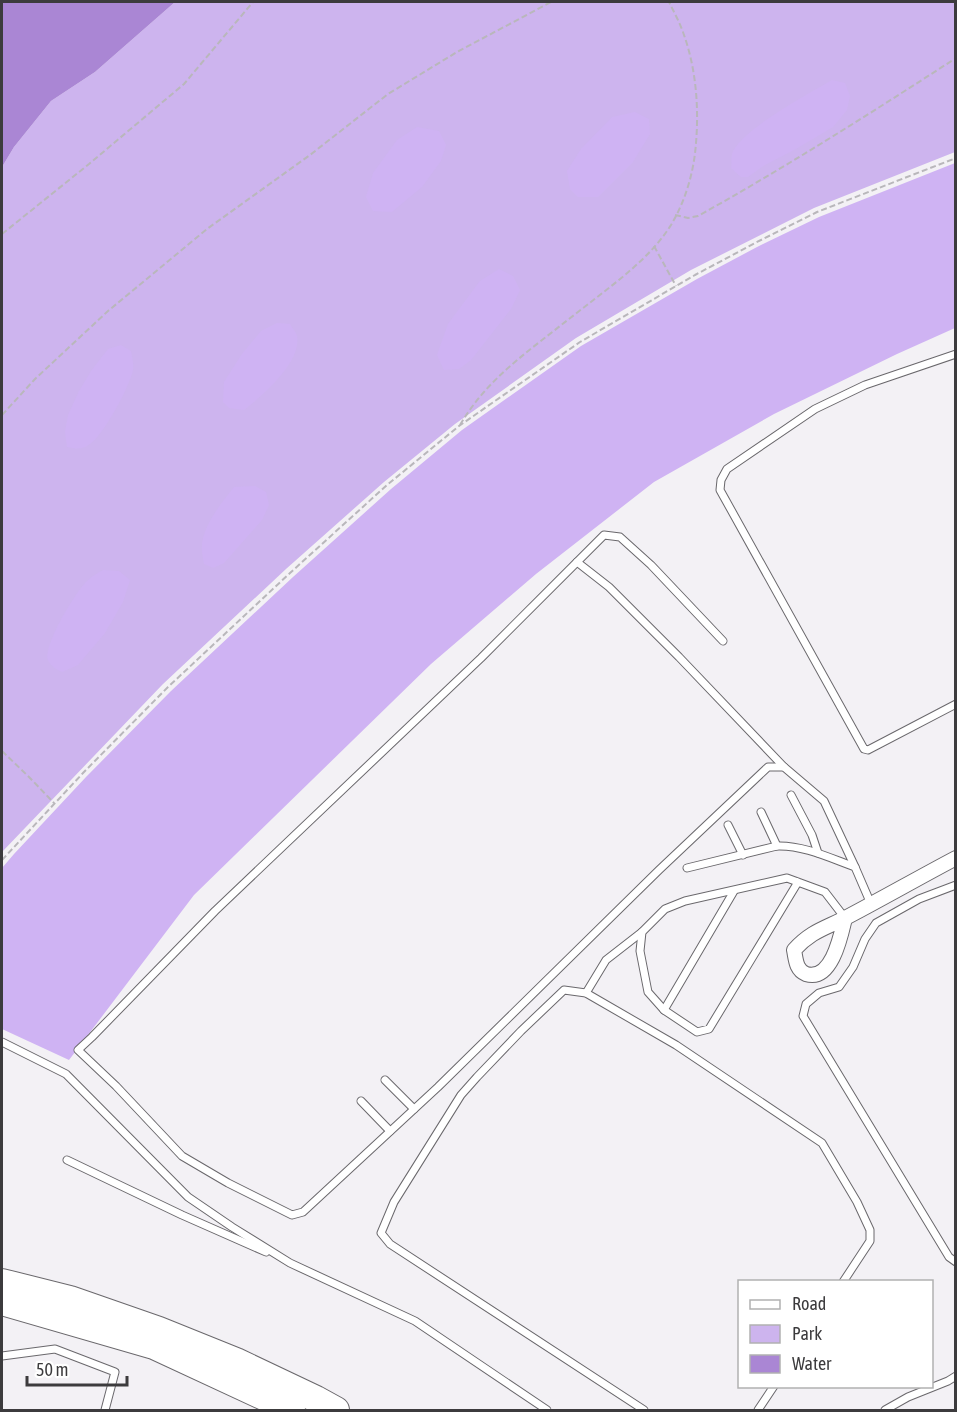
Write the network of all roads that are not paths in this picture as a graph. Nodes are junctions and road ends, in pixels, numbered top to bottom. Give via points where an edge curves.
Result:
1 (956, 354) edge
2 (577, 562) junction
3 (723, 641) dead end
4 (956, 704) edge
5 (784, 767) junction
6 (791, 795) dead end
7 (761, 812) dead end
8 (728, 825) dead end
9 (777, 846) junction
10 (818, 853) junction
11 (743, 855) junction
12 (956, 858) edge
13 (855, 867) junction
14 (687, 868) dead end
15 (798, 882) junction
16 (956, 885) edge
17 (734, 891) junction
18 (871, 904) junction
19 (845, 918) junction
20 (642, 932) junction
21 (586, 993) junction
22 (664, 1010) junction
23 (2, 1042) edge
24 (385, 1080) dead end
25 (361, 1101) dead end
26 (414, 1109) junction
27 (390, 1131) junction
28 (67, 1160) dead end
29 (956, 1262) edge
30 (290, 1263) junction
31 (844, 1280) edge
32 (2, 1282) edge
33 (2, 1302) edge
34 (2, 1356) edge
35 (956, 1376) edge
36 (933, 1387) edge
37 (773, 1388) edge
38 (929, 1388) edge
39 (105, 1410) edge
40 (291, 1410) edge
41 (336, 1410) edge
42 (547, 1410) edge
43 (644, 1410) edge
44 (758, 1410) edge
45 (885, 1410) edge

1 - 4 lane via 865,385 814,409 727,470 720,490 864,749
2 - 3 lane via 604,535 621,537
2 - 5 lane via 609,586
2 - 27 lane via 215,911 78,1050 182,1156 292,1215 303,1212
5 - 13 lane via 824,801
5 - 26 lane via 768,767
6 - 10 lane
7 - 9 lane
8 - 11 lane
9 - 10 lane
9 - 11 lane
10 - 13 lane
11 - 14 lane
12 - 18 street
13 - 18 lane
15 - 17 lane via 787,878
15 - 19 lane via 825,892
15 - 22 lane via 709,1029 697,1032
16 - 29 lane via 919,899 876,923 839,987 819,993 806,1004 803,1016 949,1257
17 - 20 lane via 665,909
17 - 22 lane
18 - 19 street
19 - 19 street via 828,966 812,975 803,973 796,965 794,950 819,930
20 - 21 lane via 606,960
20 - 22 lane via 640,951 648,992
21 - 31 lane via 676,1046 822,1143 870,1230 870,1241
21 - 43 lane via 564,990 461,1095 394,1202 381,1233 390,1244
23 - 30 lane via 66,1074 188,1197
24 - 26 lane
25 - 27 lane
26 - 27 lane
28 - 30 lane
30 - 42 lane via 415,1321
32 - 41 highway via 70,1299 159,1330 236,1361
33 - 40 highway via 154,1346
34 - 39 lane via 55,1349 115,1372
35 - 36 lane
37 - 44 lane
38 - 45 lane

